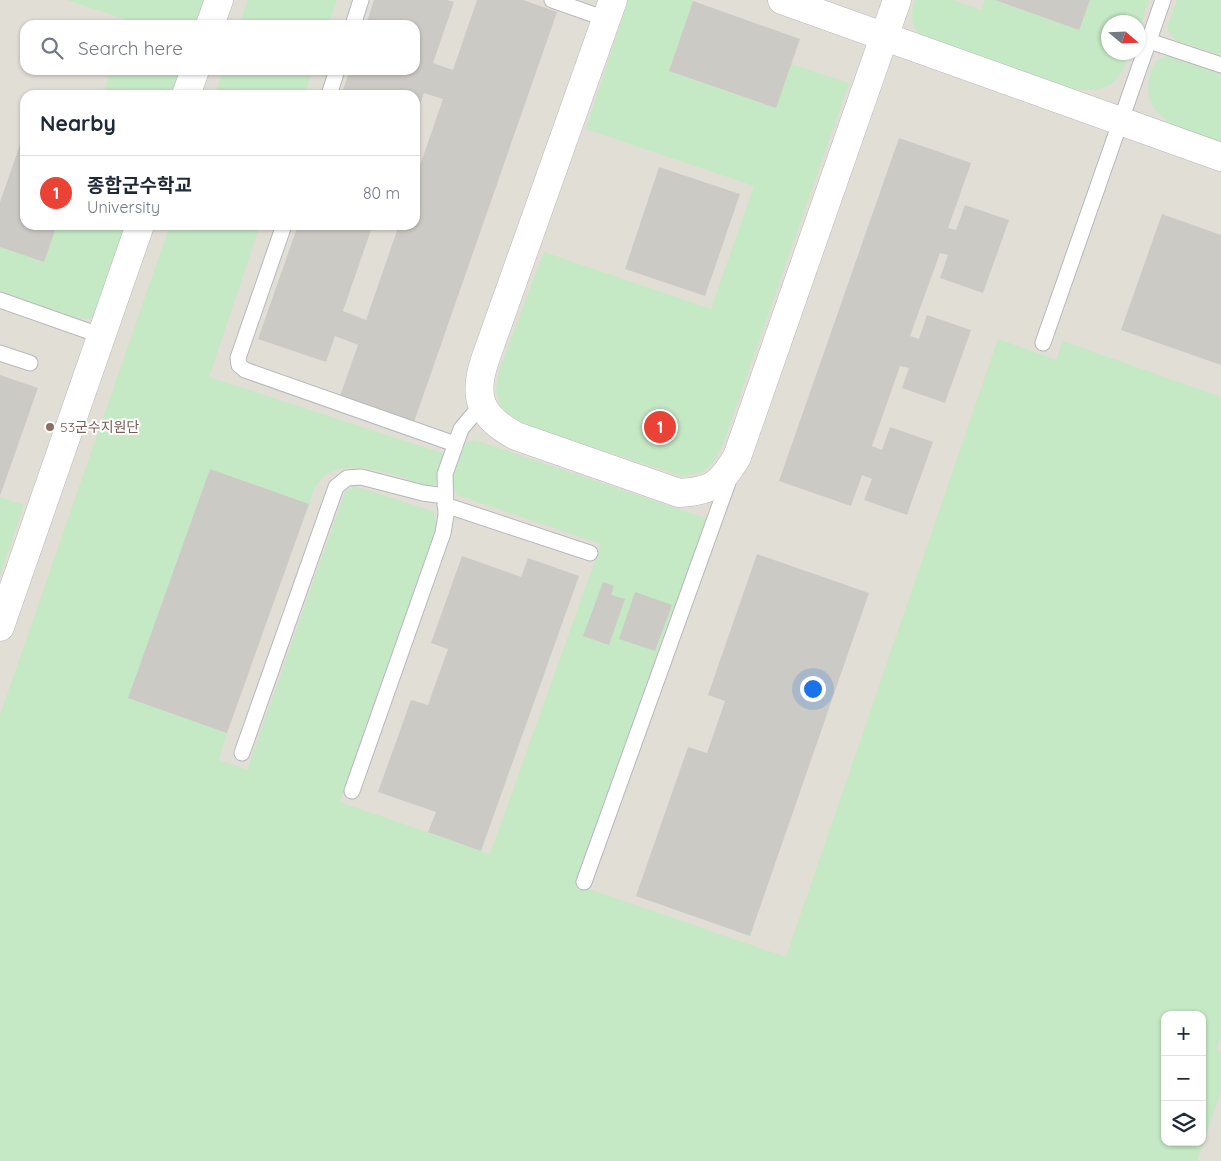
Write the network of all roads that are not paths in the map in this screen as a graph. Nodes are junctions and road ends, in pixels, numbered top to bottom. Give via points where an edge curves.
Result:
1 (219, 0) edge
2 (361, 0) edge
3 (552, 0) edge
4 (782, 0) edge
5 (897, 0) edge
6 (1164, 0) edge
7 (609, 10) edge
8 (212, 20) edge
9 (355, 20) edge
10 (884, 37) junction
11 (1149, 41) junction
12 (1221, 65) edge
13 (193, 75) edge
14 (335, 75) edge
15 (188, 90) edge
16 (330, 90) edge
17 (1122, 122) junction
18 (1221, 157) edge
19 (138, 230) edge
20 (282, 230) edge
21 (0, 300) edge
22 (102, 336) junction
23 (1043, 343) dead end
24 (0, 353) edge
25 (30, 364) dead end
26 (482, 404) junction
27 (456, 444) junction
28 (737, 457) junction
29 (445, 500) junction
30 (590, 554) dead end
31 (0, 627) edge
32 (242, 753) dead end
33 (352, 791) dead end
34 (584, 882) dead end

1 - 8 street
2 - 9 lane
3 - 7 lane
4 - 10 street
5 - 10 street
6 - 11 lane
7 - 26 street via 482,367 479,388
10 - 17 street
10 - 28 street
11 - 12 lane
11 - 17 lane
13 - 15 street
14 - 16 lane
17 - 18 street
17 - 23 lane
19 - 22 street
20 - 27 lane via 238,358 239,365
21 - 22 lane
22 - 31 street
24 - 25 lane
26 - 27 lane via 461,429
26 - 28 street via 488,416 516,436 679,493 712,487 725,476
27 - 29 lane via 445,474
28 - 34 lane
29 - 30 lane
29 - 32 lane via 361,477 347,478 336,487
29 - 33 lane via 443,533

